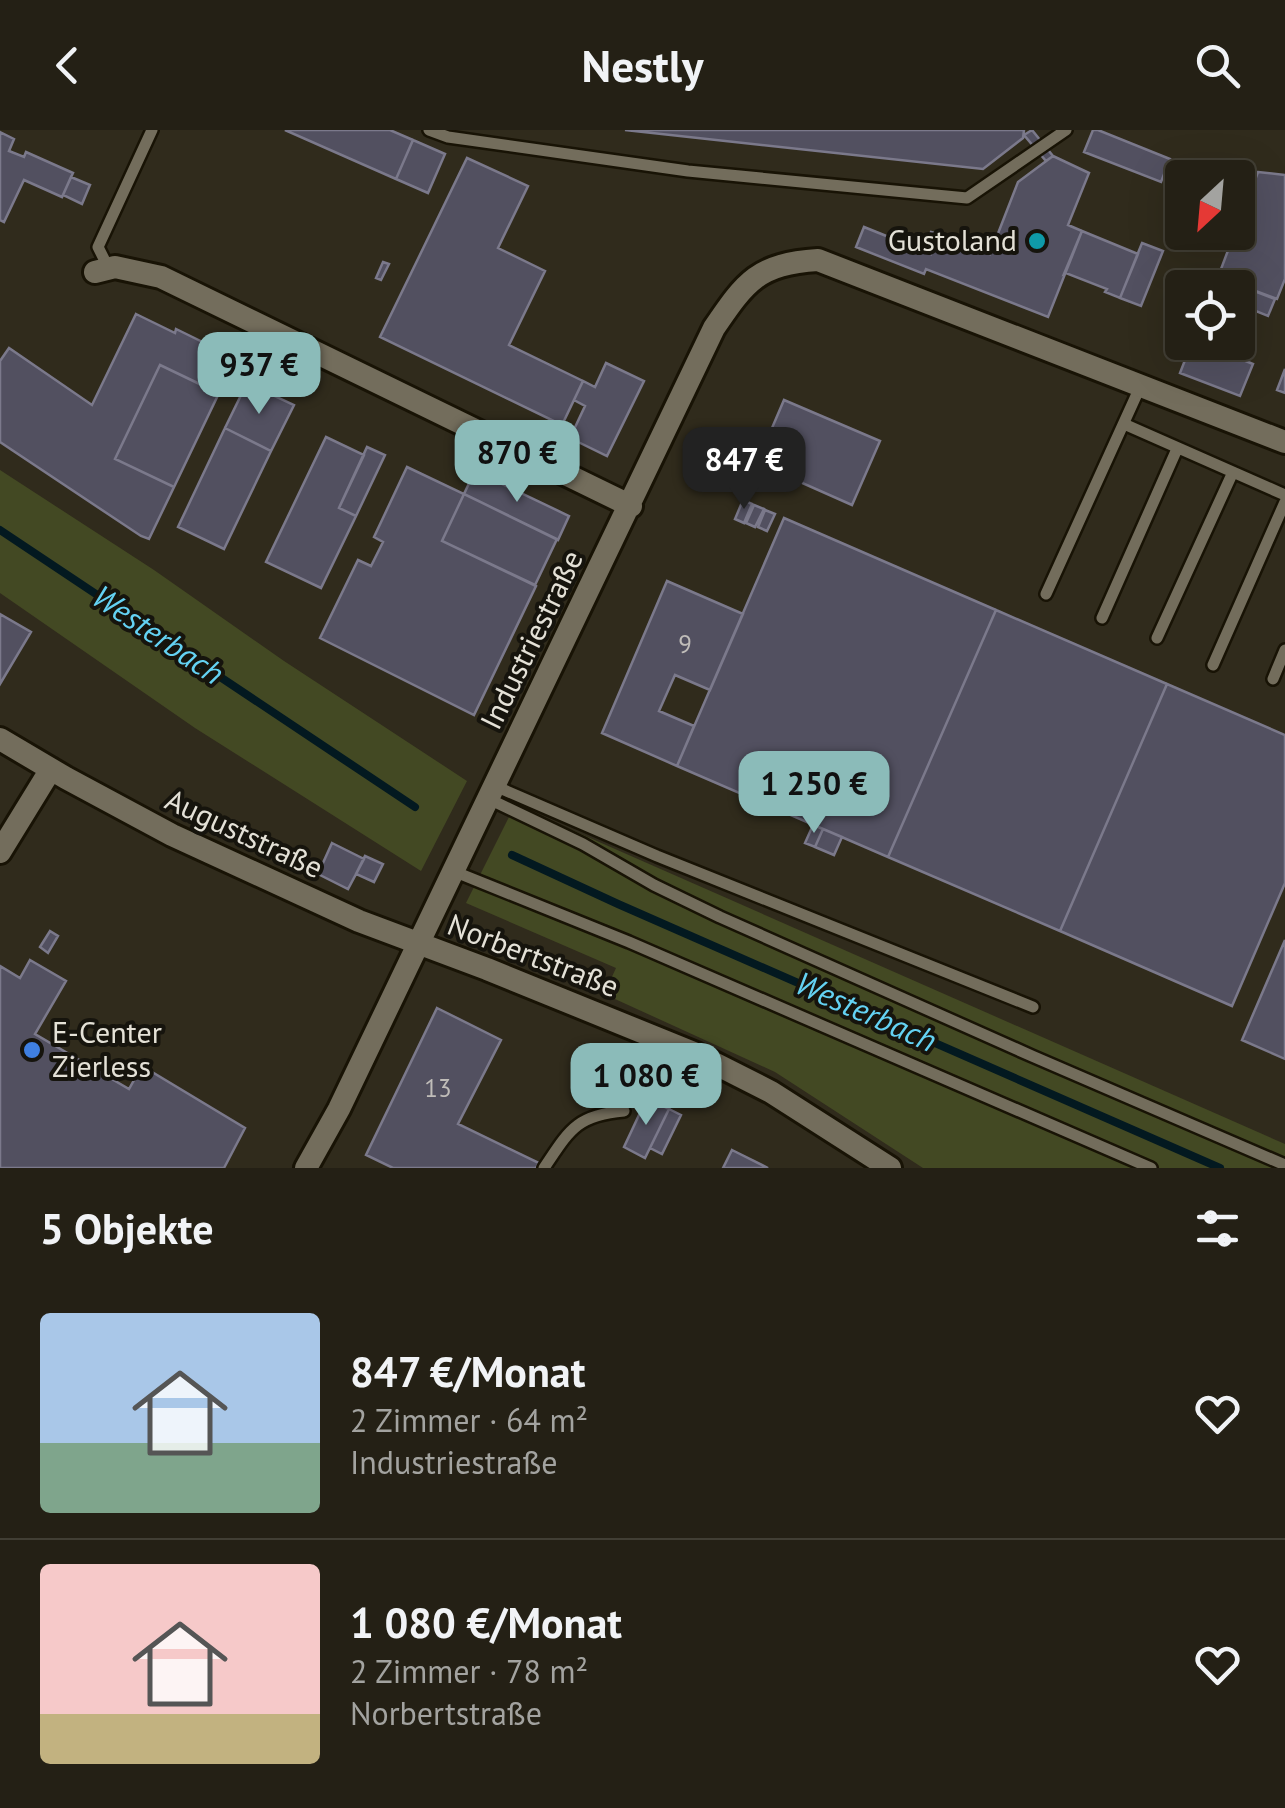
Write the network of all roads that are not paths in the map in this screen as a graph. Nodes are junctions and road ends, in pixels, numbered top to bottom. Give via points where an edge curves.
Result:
1 (152, 130) edge
2 (428, 130) edge
3 (1066, 130) edge
4 (102, 270) joint
5 (1142, 386) junction
6 (1124, 424) junction
7 (1285, 442) edge
8 (1177, 449) junction
9 (1232, 472) junction
10 (1285, 498) edge
11 (630, 506) junction
12 (1046, 594) dead end
13 (1102, 618) dead end
14 (1157, 638) dead end
15 (1285, 650) edge
16 (1213, 666) dead end
17 (1273, 680) dead end
18 (0, 738) edge
19 (51, 769) junction
20 (492, 792) junction
21 (0, 852) edge
22 (453, 871) junction
23 (417, 943) junction
24 (1033, 1007) dead end
25 (624, 1111) dead end
26 (1285, 1164) edge
27 (313, 1166) edge
28 (544, 1168) edge
29 (890, 1168) edge
30 (1152, 1168) edge

1 - 4 lane via 98,246
2 - 3 lane via 688,172 967,198
4 - 11 street via 160,277
5 - 6 lane
5 - 7 street, Industriestraße
5 - 11 street, Industriestraße via 818,260 787,262 758,275 714,328
6 - 8 lane
6 - 12 lane
8 - 9 lane
8 - 13 lane
9 - 10 lane
9 - 14 lane
10 - 16 lane
11 - 20 street, Industriestraße
15 - 17 lane
18 - 19 street, Auguststraße
19 - 21 street
19 - 23 street, Auguststraße via 172,835
20 - 22 street, Industriestraße
20 - 24 lane
20 - 26 lane via 720,917
22 - 23 street, Industriestraße
22 - 30 lane
23 - 27 street, Industriestraße
23 - 29 street, Norbertstraße via 696,1054 771,1092
25 - 28 lane via 601,1113 571,1128

